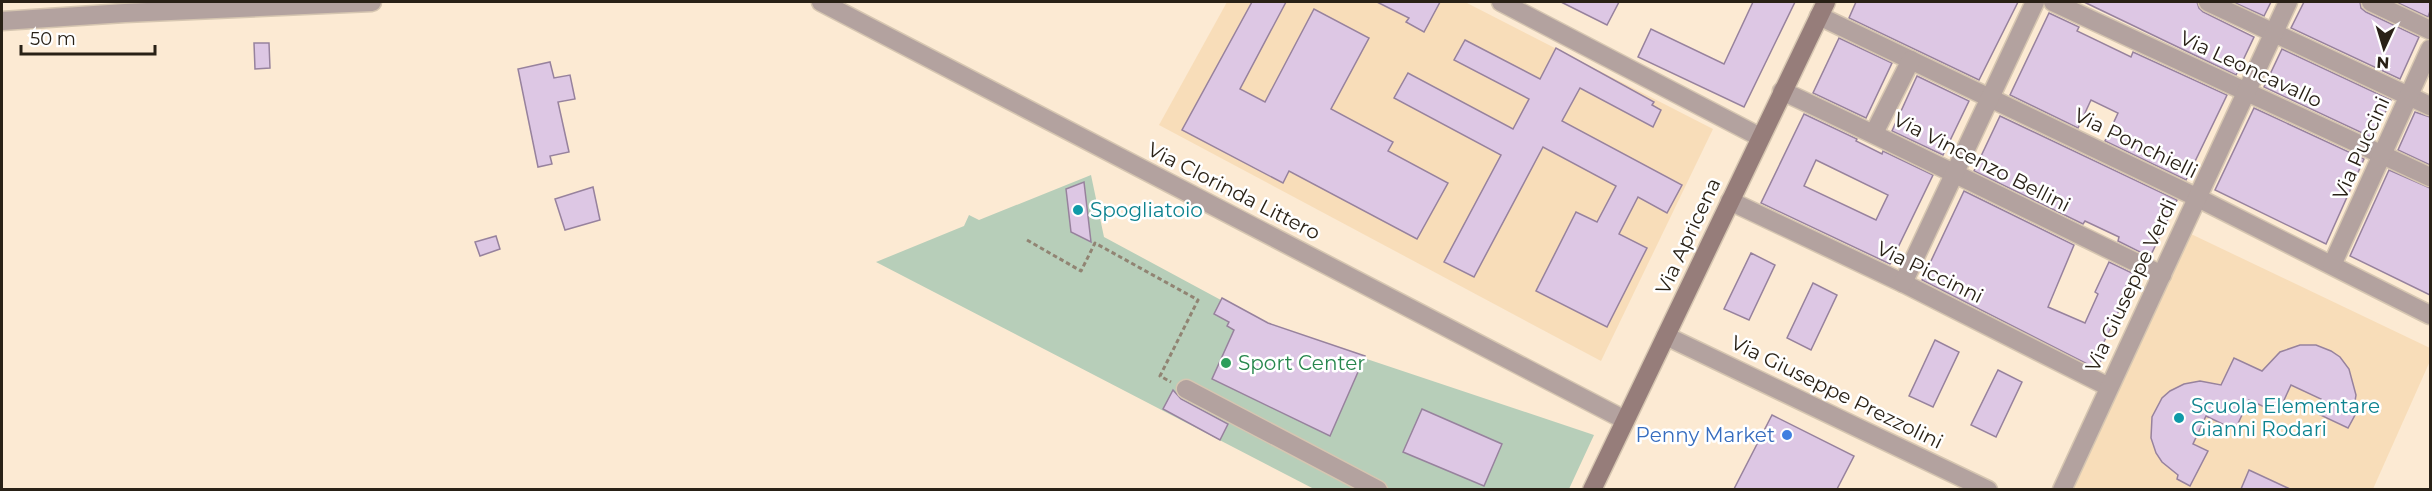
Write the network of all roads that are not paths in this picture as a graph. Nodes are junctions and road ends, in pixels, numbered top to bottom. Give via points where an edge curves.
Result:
1 (372, 2) edge
2 (821, 2) edge
3 (1501, 2) edge
4 (2035, 2) edge
5 (2053, 2) edge
6 (2208, 2) edge
7 (2288, 2) edge
8 (2371, 2) edge
9 (1823, 9) edge
10 (2, 21) edge
11 (2430, 30) edge
12 (2274, 33) junction
13 (2430, 49) edge
14 (1911, 60) junction
15 (1782, 91) junction
16 (2246, 92) junction
17 (2409, 96) junction
18 (1990, 98) junction
19 (2430, 106) edge
20 (1874, 133) junction
21 (1760, 137) junction
22 (2383, 155) junction
23 (1954, 175) junction
24 (2430, 177) edge
25 (2196, 197) junction
26 (1730, 201) junction
27 (2332, 265) junction
28 (2162, 275) junction
29 (1903, 284) junction
30 (2430, 315) edge
31 (1666, 336) junction
32 (2109, 387) junction
33 (1186, 389) road end
34 (1625, 420) junction
35 (1378, 489) edge
36 (1592, 489) edge
37 (1988, 489) edge
38 (2062, 489) edge

1 - 10 street
2 - 34 street, Via Clorinda Littero
3 - 21 street
4 - 18 street
5 - 16 street, Via Leoncavallo
6 - 12 street
7 - 12 street, Via Giuseppe Verdi
8 - 11 street
9 - 14 street, Via Ponchielli
9 - 15 main road, Via Apricena
12 - 16 street, Via Giuseppe Verdi
12 - 17 street
13 - 17 street, Via Puccini
14 - 18 street, Via Ponchielli
14 - 20 street
15 - 20 street, Via Vincenzo Bellini
15 - 21 main road, Via Apricena
16 - 22 street, Via Leoncavallo
16 - 25 street, Via Giuseppe Verdi
17 - 19 street
17 - 22 street, Via Puccini
18 - 23 street
18 - 25 street, Via Ponchielli
20 - 23 street, Via Vincenzo Bellini
21 - 26 main road, Via Apricena
22 - 24 street, Via Leoncavallo
22 - 27 street, Via Puccini
23 - 28 street, Via Vincenzo Bellini
23 - 29 street
25 - 27 street, Via Ponchielli
25 - 28 street, Via Giuseppe Verdi
26 - 29 street, Via Piccinni
26 - 31 main road, Via Apricena
27 - 30 street, Via Ponchielli
28 - 32 street, Via Giuseppe Verdi
29 - 32 street, Via Piccinni
31 - 34 main road, Via Apricena
31 - 37 street, Via Giuseppe Prezzolini
32 - 38 street, Via Giuseppe Verdi
33 - 35 street
34 - 36 main road, Via Apricena

